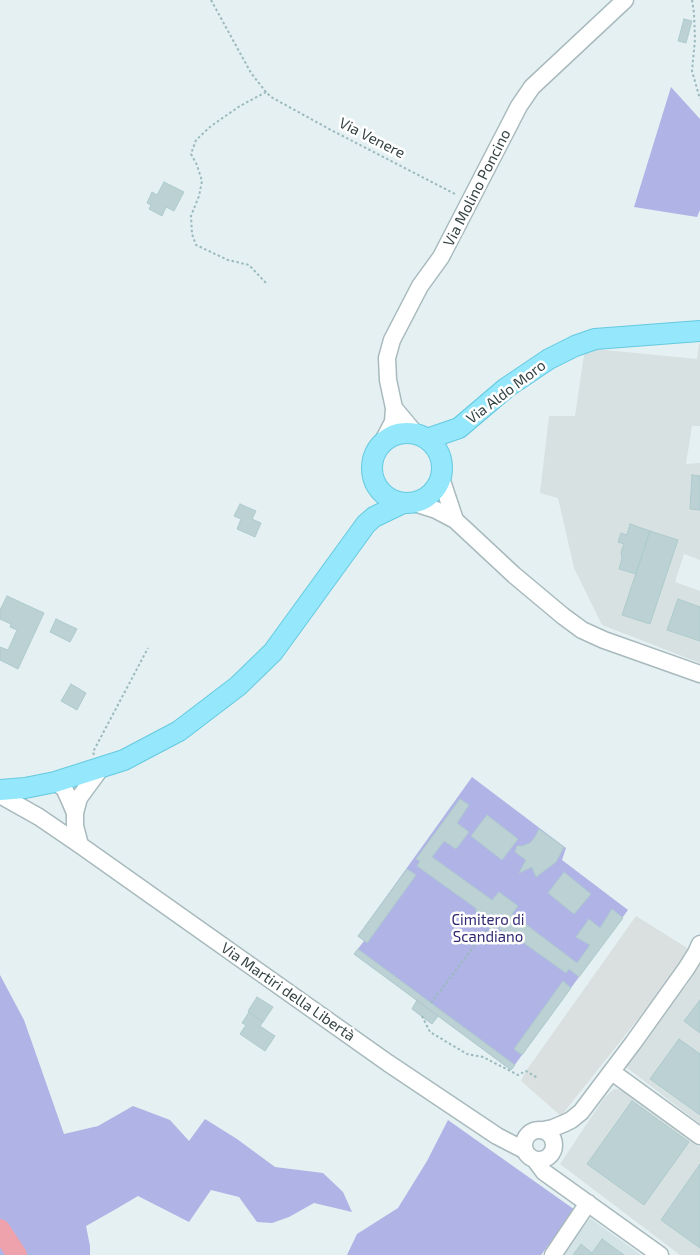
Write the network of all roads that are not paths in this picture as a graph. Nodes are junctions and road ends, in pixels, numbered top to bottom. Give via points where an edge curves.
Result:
1 (625, 0) edge
2 (700, 331) edge
3 (394, 408) junction
4 (459, 428) junction
5 (421, 436) junction
6 (382, 443) junction
7 (442, 473) junction
8 (376, 485) junction
9 (409, 503) junction
10 (455, 520) junction
11 (366, 524) junction
12 (700, 674) edge
13 (102, 768) junction
14 (55, 782) junction
15 (0, 790) edge
16 (0, 795) edge
17 (75, 813) junction
18 (80, 845) junction
19 (700, 944) edge
20 (612, 1072) junction
21 (571, 1120) junction
22 (536, 1131) junction
23 (497, 1136) junction
24 (700, 1136) edge
25 (540, 1155) junction
26 (588, 1203) junction
27 (553, 1255) edge
28 (660, 1255) edge

1 - 3 street, Via Molino Poncino via 532,87 520,106 441,256 420,286 392,340 387,358
2 - 4 main road, Via Aldo Moro via 595,339 576,346 549,359 506,388
3 - 5 street, Via Molino Poncino
3 - 6 street, Via Molino Poncino via 392,422
4 - 5 main road, Via Aldo Moro
4 - 7 main road, Via Aldo Moro
5 - 6 main road via 406,432
5 - 7 main road via 433,443 440,455
6 - 8 main road via 373,459
7 - 9 main road via 431,494
7 - 10 street
8 - 9 main road via 397,502
8 - 11 main road
9 - 10 street via 436,510
9 - 11 main road via 374,517
10 - 12 street via 582,630
11 - 13 main road via 273,652 238,686 179,731
13 - 14 main road
13 - 17 street via 79,798
14 - 15 main road
14 - 17 street via 64,788
16 - 18 street, Via Martiri della Libertà
17 - 18 street
18 - 23 street, Via Martiri della Libertà via 388,1063
19 - 20 street via 686,969
20 - 21 street
20 - 24 street
21 - 22 street
21 - 25 street
22 - 23 street
22 - 25 street via 524,1140
22 - 25 street, Via Martiri della Libertà via 551,1135 553,1140
23 - 25 street, Via Martiri della Libertà
25 - 26 street, Via Martiri della Libertà via 544,1172
26 - 27 street
26 - 28 street, Via Martiri della Libertà

